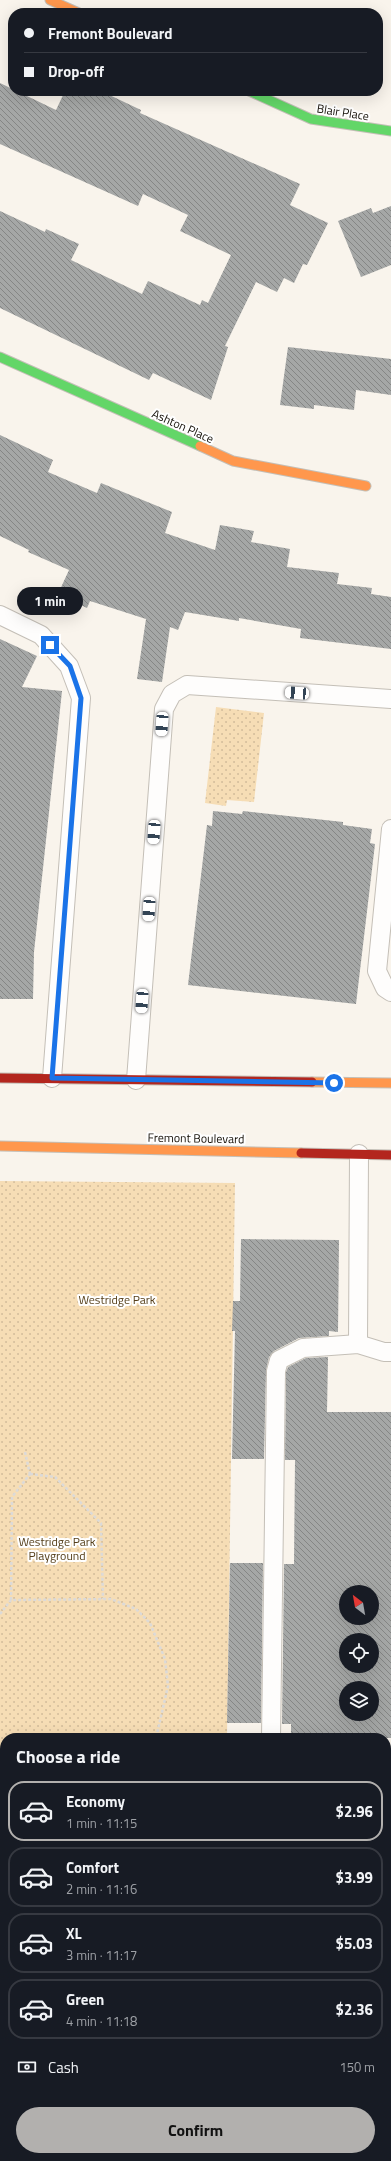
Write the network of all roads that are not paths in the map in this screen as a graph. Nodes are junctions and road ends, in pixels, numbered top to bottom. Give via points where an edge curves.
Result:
1 (50, 0) edge
2 (68, 8) edge
3 (260, 96) edge
4 (391, 131) edge
5 (0, 357) edge
6 (366, 486) dead end
7 (0, 615) edge
8 (391, 700) edge
9 (391, 829) edge
10 (391, 992) edge
11 (0, 1078) edge
12 (52, 1078) junction
13 (136, 1080) junction
14 (391, 1084) edge
15 (0, 1146) edge
16 (359, 1154) junction
17 (391, 1155) edge
18 (358, 1344) junction
19 (391, 1352) edge
20 (272, 1733) edge

1 - 2 main road
3 - 4 main road, Blair Place via 311,119
5 - 6 main road, Ashton Place via 233,461
7 - 12 lane via 41,635 70,666 81,698
8 - 13 lane via 188,685 172,694 164,709
9 - 10 lane via 377,971 385,988
11 - 12 main road
12 - 13 main road
13 - 14 main road
15 - 16 main road, Fremont Boulevard
16 - 17 main road, Fremont Boulevard
16 - 18 lane
18 - 19 lane
18 - 20 lane via 303,1348 280,1360 276,1371

